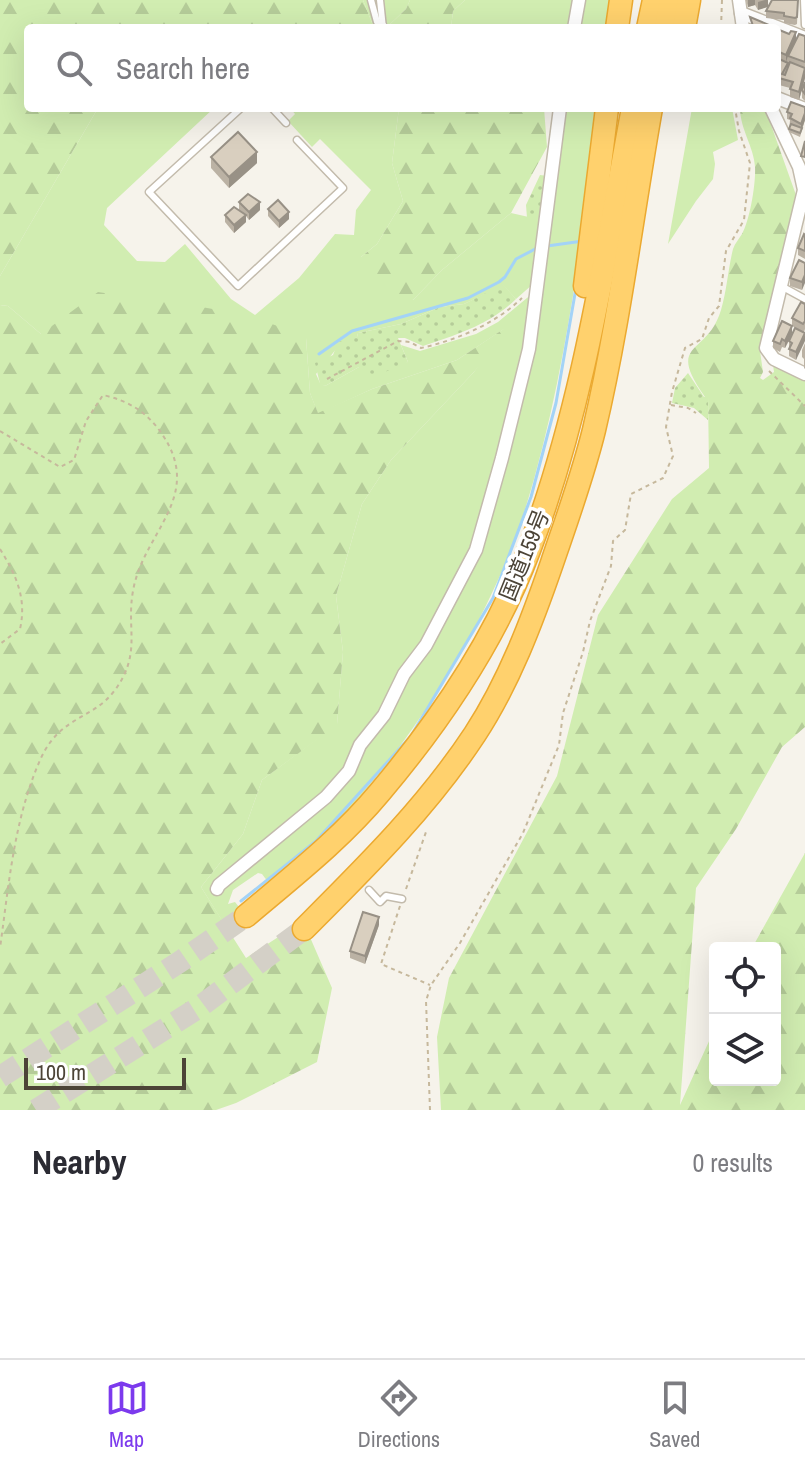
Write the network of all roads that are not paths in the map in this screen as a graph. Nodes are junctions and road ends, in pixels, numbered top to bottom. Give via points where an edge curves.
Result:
1 (371, 0) edge
2 (380, 0) edge
3 (579, 0) edge
4 (621, 0) edge
5 (654, 0) edge
6 (671, 0) edge
7 (689, 0) edge
8 (804, 0) edge
9 (740, 7) edge
10 (380, 24) edge
11 (383, 24) edge
12 (575, 24) edge
13 (618, 24) edge
14 (649, 24) edge
15 (667, 24) edge
16 (685, 24) edge
17 (776, 24) edge
18 (805, 25) edge
19 (781, 27) edge
20 (805, 38) edge
21 (781, 100) edge
22 (805, 109) edge
23 (237, 112) edge
24 (276, 112) edge
25 (559, 112) edge
26 (607, 112) edge
27 (632, 112) edge
28 (650, 112) edge
29 (666, 112) edge
30 (773, 112) edge
31 (286, 123) dead end
32 (297, 140) dead end
33 (802, 167) edge
34 (801, 230) edge
35 (781, 286) junction
36 (805, 299) edge
37 (805, 374) edge
38 (603, 386) junction
39 (549, 492) junction
40 (217, 889) dead end
41 (369, 890) dead end
42 (402, 899) road end
43 (246, 916) tunnel mouth
44 (304, 929) tunnel mouth

1 - 10 lane
2 - 11 lane
3 - 12 street
4 - 13 highway
5 - 14 highway
6 - 15 highway
7 - 16 highway
8 - 18 lane
9 - 17 street
19 - 20 street
21 - 22 street
23 - 32 lane via 149,192 238,286 343,188
24 - 31 lane
25 - 40 street via 529,349 476,550 426,645 344,777
26 - 39 highway via 586,283
27 - 39 highway, 国道159号 via 581,371
28 - 38 highway, 国道159号
29 - 38 highway
30 - 33 street
33 - 34 street
34 - 35 street
35 - 36 lane
35 - 37 street via 766,348 774,359
38 - 44 highway, 国道159号 via 577,491 537,604 476,732 386,847
39 - 43 highway, 国道159号 via 509,595 449,701 379,794
41 - 42 lane via 380,902 386,896

